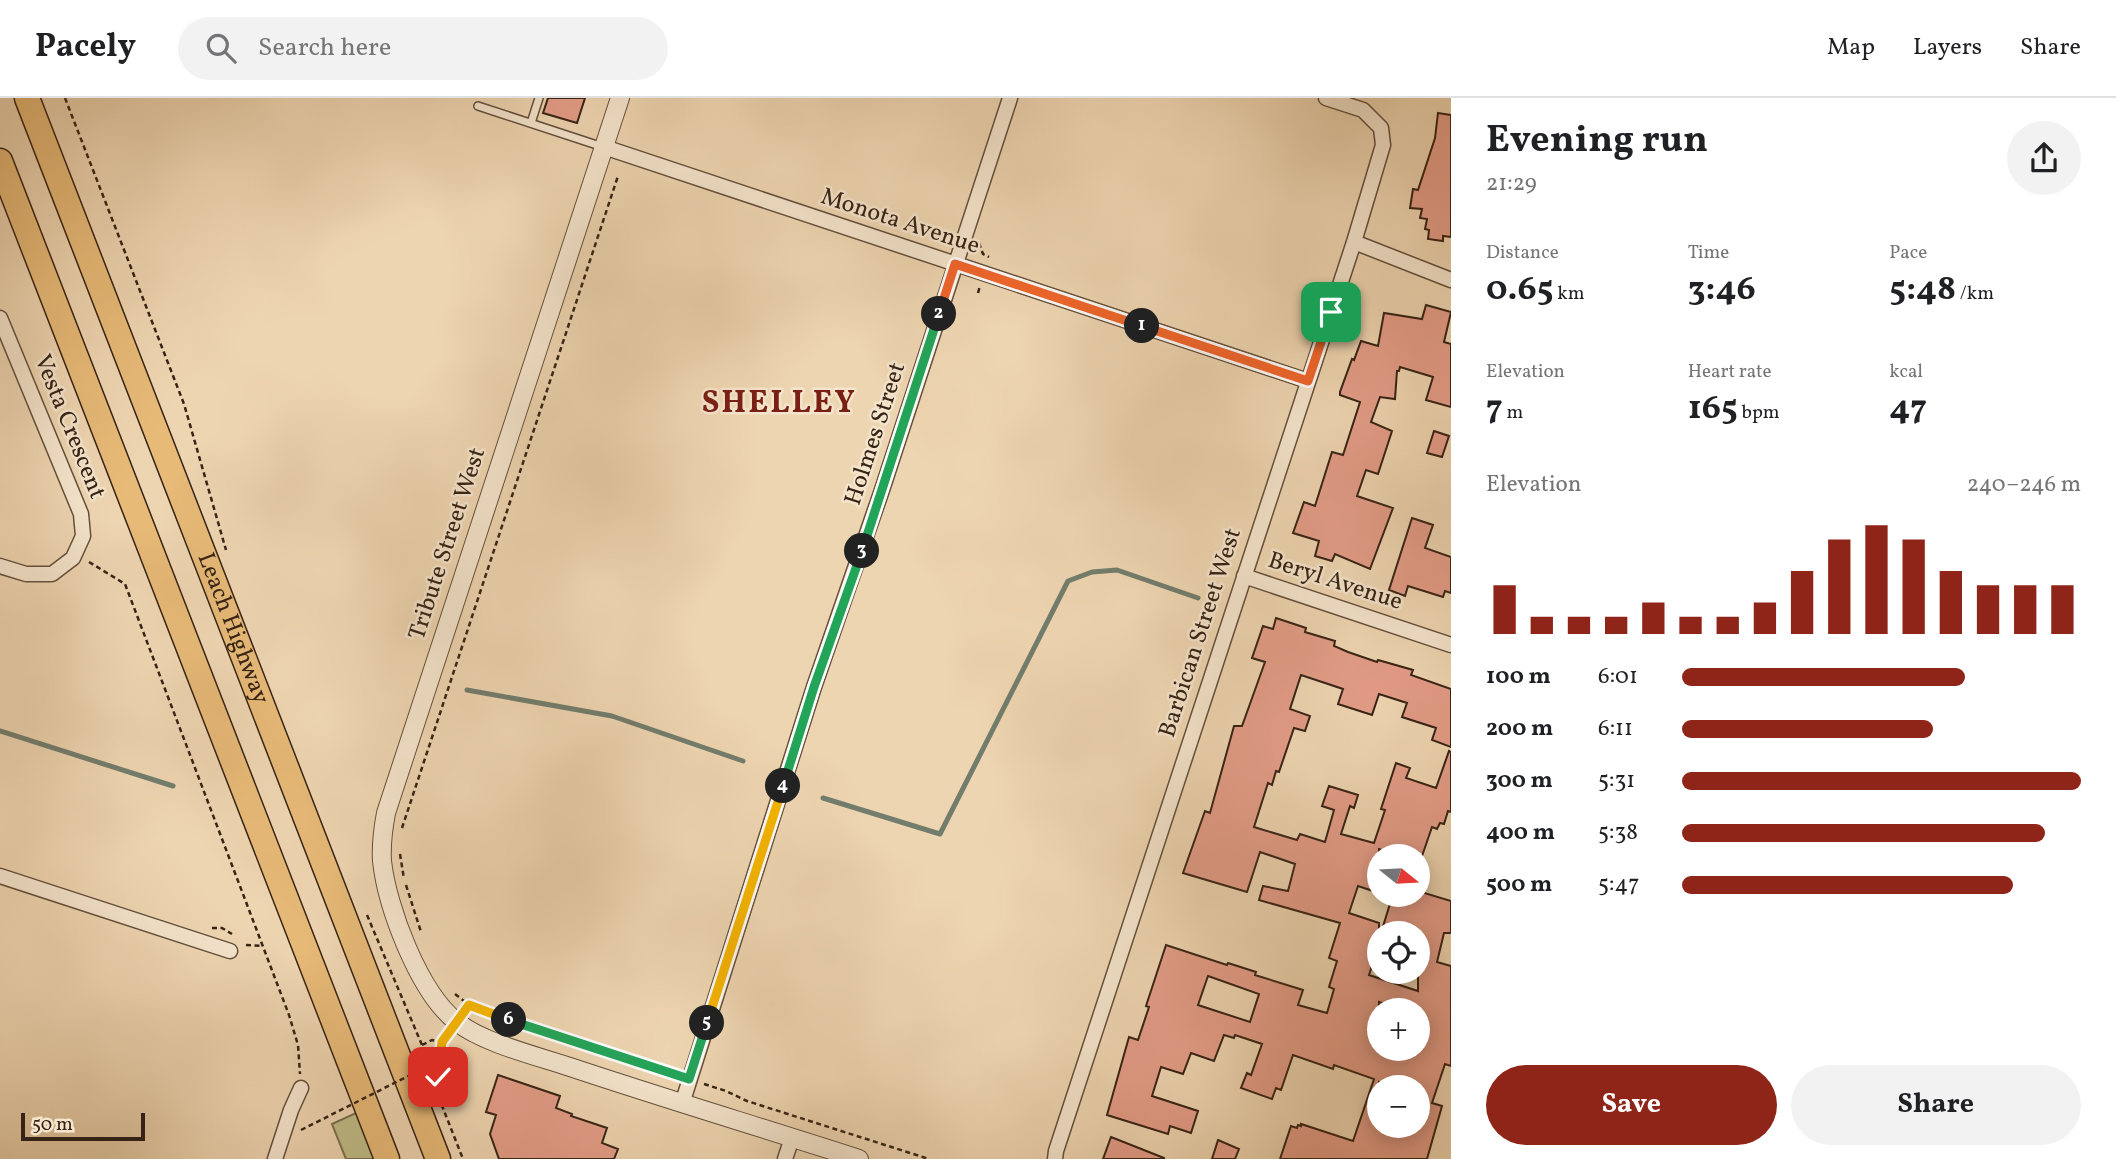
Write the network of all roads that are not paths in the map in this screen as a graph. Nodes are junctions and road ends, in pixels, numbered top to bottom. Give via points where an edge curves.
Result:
1 (27, 98) edge
2 (540, 98) edge
3 (620, 98) edge
4 (1010, 98) edge
5 (1326, 98) edge
6 (478, 106) dead end
7 (531, 123) junction
8 (604, 147) junction
9 (0, 161) edge
10 (1354, 242) junction
11 (955, 264) junction
12 (1451, 280) edge
13 (0, 318) edge
14 (1308, 381) junction
15 (0, 566) edge
16 (1244, 576) junction
17 (1451, 645) edge
18 (0, 876) edge
19 (234, 948) road end
20 (301, 1088) road end
21 (682, 1104) junction
22 (792, 1138) junction
23 (1053, 1156) edge
24 (275, 1159) edge
25 (387, 1159) edge
26 (438, 1159) edge
27 (785, 1159) edge
28 (859, 1159) edge

1 - 26 highway, Leach Highway
2 - 7 lane
3 - 8 street, Tribute Street West
4 - 11 street, Holmes Street
5 - 10 street, Barbican Street West via 1363,110 1381,128 1383,145
6 - 7 lane, Monota Avenue
7 - 8 lane, Monota Avenue
8 - 11 street, Monota Avenue
8 - 21 street, Tribute Street West via 383,827 382,858 401,933 421,979 442,995 456,1022 503,1044
9 - 25 highway, Leach Highway
10 - 12 street
10 - 14 street, Barbican Street West
11 - 14 street, Monota Avenue
11 - 21 street, Holmes Street
13 - 15 street, Vesta Crescent via 81,514 83,536 73,558 52,574 26,574
14 - 16 street, Barbican Street West
16 - 17 street, Beryl Avenue
16 - 23 street, Barbican Street West
18 - 19 street
20 - 24 street
21 - 22 street, Tribute Street West
22 - 27 street
22 - 28 street, Tribute Street West

